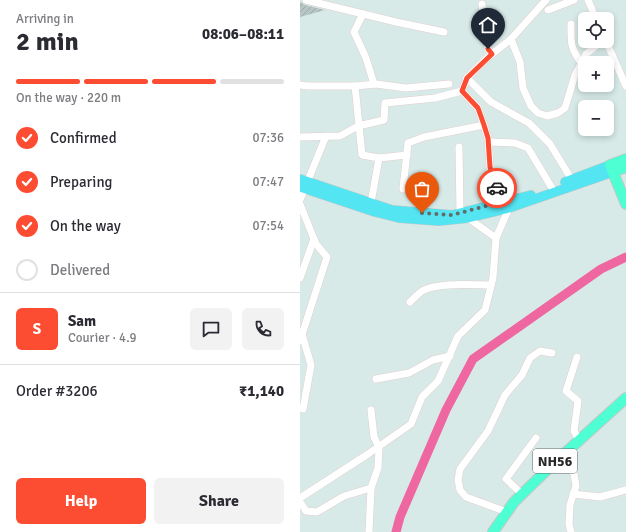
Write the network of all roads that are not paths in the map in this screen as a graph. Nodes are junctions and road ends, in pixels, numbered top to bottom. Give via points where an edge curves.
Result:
1 (306, 0) edge
2 (546, 0) edge
3 (574, 0) edge
4 (588, 0) edge
5 (482, 4) dead end
6 (548, 10) dead end
7 (593, 12) edge
8 (363, 14) junction
9 (571, 24) dead end
10 (444, 32) dead end
11 (511, 39) junction
12 (593, 48) edge
13 (609, 48) edge
14 (492, 54) junction
15 (585, 56) edge
16 (578, 58) edge
17 (578, 69) edge
18 (467, 78) junction
19 (374, 84) junction
20 (449, 84) dead end
21 (300, 85) edge
22 (355, 86) junction
23 (626, 86) edge
24 (462, 91) junction
25 (484, 125) junction
26 (358, 126) junction
27 (326, 136) junction
28 (300, 137) edge
29 (489, 142) junction
30 (459, 147) dead end
31 (406, 155) junction
32 (379, 158) junction
33 (626, 159) edge
34 (626, 167) edge
35 (612, 169) junction
36 (572, 180) junction
37 (303, 184) edge
38 (552, 188) junction
39 (403, 189) dead end
40 (300, 200) edge
41 (501, 202) junction
42 (371, 203) junction
43 (300, 204) edge
44 (626, 204) edge
45 (509, 208) junction
46 (464, 216) junction
47 (496, 238) junction
48 (314, 239) junction
49 (300, 278) edge
50 (491, 285) junction
51 (410, 302) dead end
52 (301, 334) edge
53 (552, 353) dead end
54 (450, 356) junction
55 (577, 357) dead end
56 (376, 379) dead end
57 (626, 398) edge
58 (303, 409) dead end
59 (371, 410) dead end
60 (536, 438) dead end
61 (579, 440) junction
62 (379, 446) junction
63 (563, 455) junction
64 (371, 488) junction
65 (626, 490) edge
66 (522, 494) junction
67 (573, 494) junction
68 (300, 498) edge
69 (300, 502) edge
70 (507, 512) junction
71 (303, 513) edge
72 (369, 532) edge
73 (493, 532) edge
74 (571, 532) edge

1 - 8 street
2 - 11 street
3 - 6 street
4 - 7 street
5 - 14 street via 488,49
8 - 10 street
8 - 19 street via 354,32
9 - 16 street via 571,44
11 - 14 street
11 - 17 street via 520,62 524,88 531,106 538,113 548,116 565,108
12 - 15 street
13 - 23 street
14 - 18 street
18 - 24 street
18 - 36 street via 492,102 529,123 550,144
19 - 20 street via 406,88
19 - 22 street
21 - 22 street
22 - 26 street
24 - 25 street via 478,108
24 - 26 street via 435,98 385,103 384,120
25 - 29 street
25 - 31 street via 424,137 408,143
26 - 27 street via 340,136
26 - 32 street via 362,155
27 - 28 street
27 - 37 street
29 - 38 street via 515,143 528,148
29 - 41 street via 490,167
30 - 46 street
31 - 32 street
31 - 39 street
32 - 42 street
33 - 35 highway
34 - 35 highway
35 - 36 main road
35 - 44 highway
35 - 45 main road
36 - 38 main road
37 - 40 street
37 - 42 main road
37 - 46 main road via 374,212 399,218 439,221
38 - 41 main road
41 - 46 main road
42 - 46 main road via 392,210
43 - 48 street
45 - 46 main road
45 - 47 street
46 - 47 street
47 - 50 street
48 - 49 street
48 - 52 street via 327,257
50 - 51 street via 459,284 430,288 422,291
50 - 54 street via 485,310 458,336
52 - 58 street via 311,365
53 - 70 street via 540,351 530,358 522,375 506,395 488,431 460,469 460,490 466,497
54 - 56 street via 433,360 409,373
54 - 62 street via 438,381 422,397 412,424
55 - 61 street via 566,391 578,401 574,431
57 - 61 highway, NH56
59 - 62 street via 374,437
60 - 66 street via 506,479
61 - 63 highway, NH56
62 - 64 street via 378,468
62 - 68 street
63 - 66 highway, NH56
63 - 67 street via 574,474 576,486
64 - 71 street via 344,496 317,512
64 - 72 street
65 - 67 street via 600,497
66 - 70 highway, NH56
67 - 74 street via 570,505
69 - 71 street
70 - 73 highway, NH56

